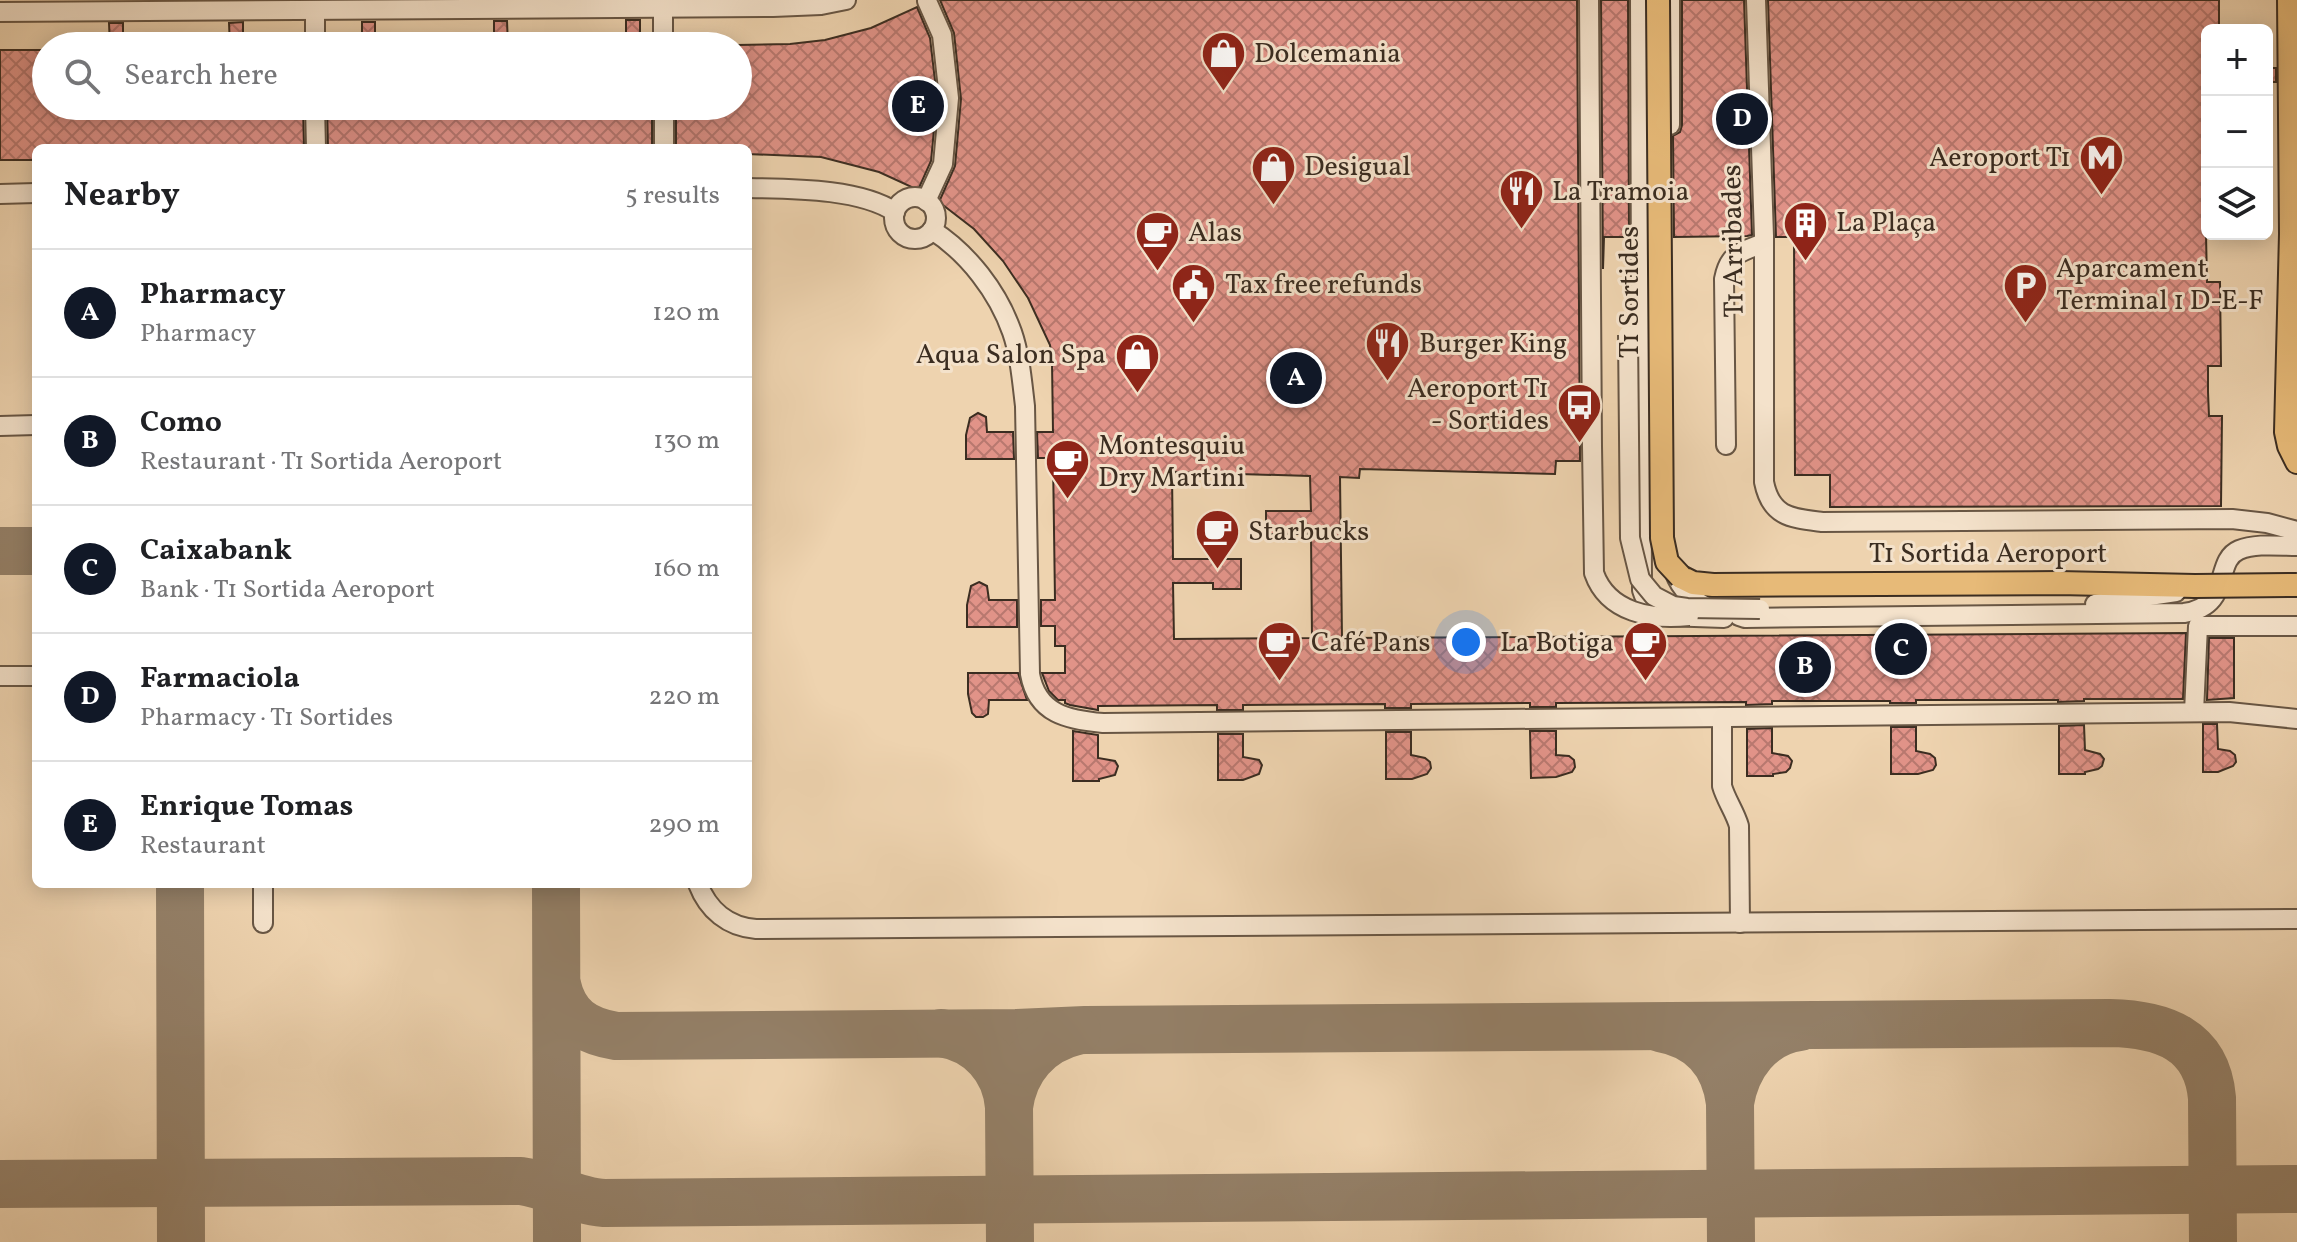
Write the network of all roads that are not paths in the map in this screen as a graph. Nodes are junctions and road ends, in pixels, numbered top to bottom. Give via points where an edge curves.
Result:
1 (846, 0) edge
2 (910, 0) edge
3 (928, 0) edge
4 (1589, 0) edge
5 (1640, 0) edge
6 (1658, 0) edge
7 (1670, 0) edge
8 (1756, 0) edge
9 (2289, 0) edge
10 (672, 5) edge
11 (315, 10) junction
12 (0, 12) edge
13 (315, 32) edge
14 (666, 32) edge
15 (315, 120) edge
16 (664, 120) edge
17 (316, 144) edge
18 (664, 144) edge
19 (752, 188) edge
20 (32, 193) edge
21 (0, 194) edge
22 (926, 201) junction
23 (895, 212) junction
24 (932, 230) junction
25 (1764, 243) junction
26 (1628, 335) dead end
27 (32, 425) edge
28 (0, 426) edge
29 (1726, 445) dead end
30 (2297, 462) edge
31 (2297, 531) edge
32 (2297, 546) edge
33 (1681, 577) joint
34 (2297, 585) edge
35 (2195, 586) junction
36 (1681, 612) junction
37 (1752, 613) junction
38 (2297, 626) edge
39 (0, 676) edge
40 (32, 676) edge
41 (2194, 712) junction
42 (1722, 717) junction
43 (2297, 719) edge
44 (263, 888) edge
45 (700, 888) edge
46 (2297, 919) edge
47 (263, 923) dead end
48 (1740, 923) junction

1 - 10 lane via 773,7
2 - 3 lane
3 - 22 lane via 942,35 949,98 943,164
4 - 36 lane, bridge via 1594,573 1608,597 1624,607 1647,616
5 - 37 lane via 1642,590 1648,604 1665,616
6 - 33 main road, T1 Sortides, bridge via 1662,538 1667,562
7 - 37 lane via 1673,565 1680,585 1695,600 1716,611
8 - 25 lane, T1 Arribades
9 - 30 main road via 2286,432
10 - 11 lane
10 - 14 lane
11 - 12 lane
11 - 13 lane
15 - 17 lane
16 - 18 lane
19 - 23 lane via 813,189
20 - 21 lane
22 - 23 lane via 904,200
22 - 24 lane via 934,210
23 - 24 lane via 895,226 907,237 922,238
24 - 42 lane via 975,268 996,298 1020,362 1030,674 1038,697 1059,714 1103,723
25 - 29 lane via 1739,253 1727,265 1724,279
25 - 31 lane, T1 Arribades via 1764,482 1771,505 1779,511 1822,522 2232,519
26 - 36 lane, bridge via 1633,559 1648,590
27 - 28 lane
32 - 37 lane via 2237,550 2214,597 2204,607 2184,613
33 - 35 main road, T1 Sortida Aeroport via 1713,585
34 - 35 main road, T1 Sortida Aeroport, bridge
35 - 37 lane via 2108,603
36 - 37 lane, bridge
38 - 41 lane via 2198,626
39 - 40 lane
41 - 42 lane
41 - 43 lane
42 - 48 lane via 1722,786 1739,826
44 - 47 lane
45 - 48 lane via 717,914 737,926 756,929
46 - 48 lane

